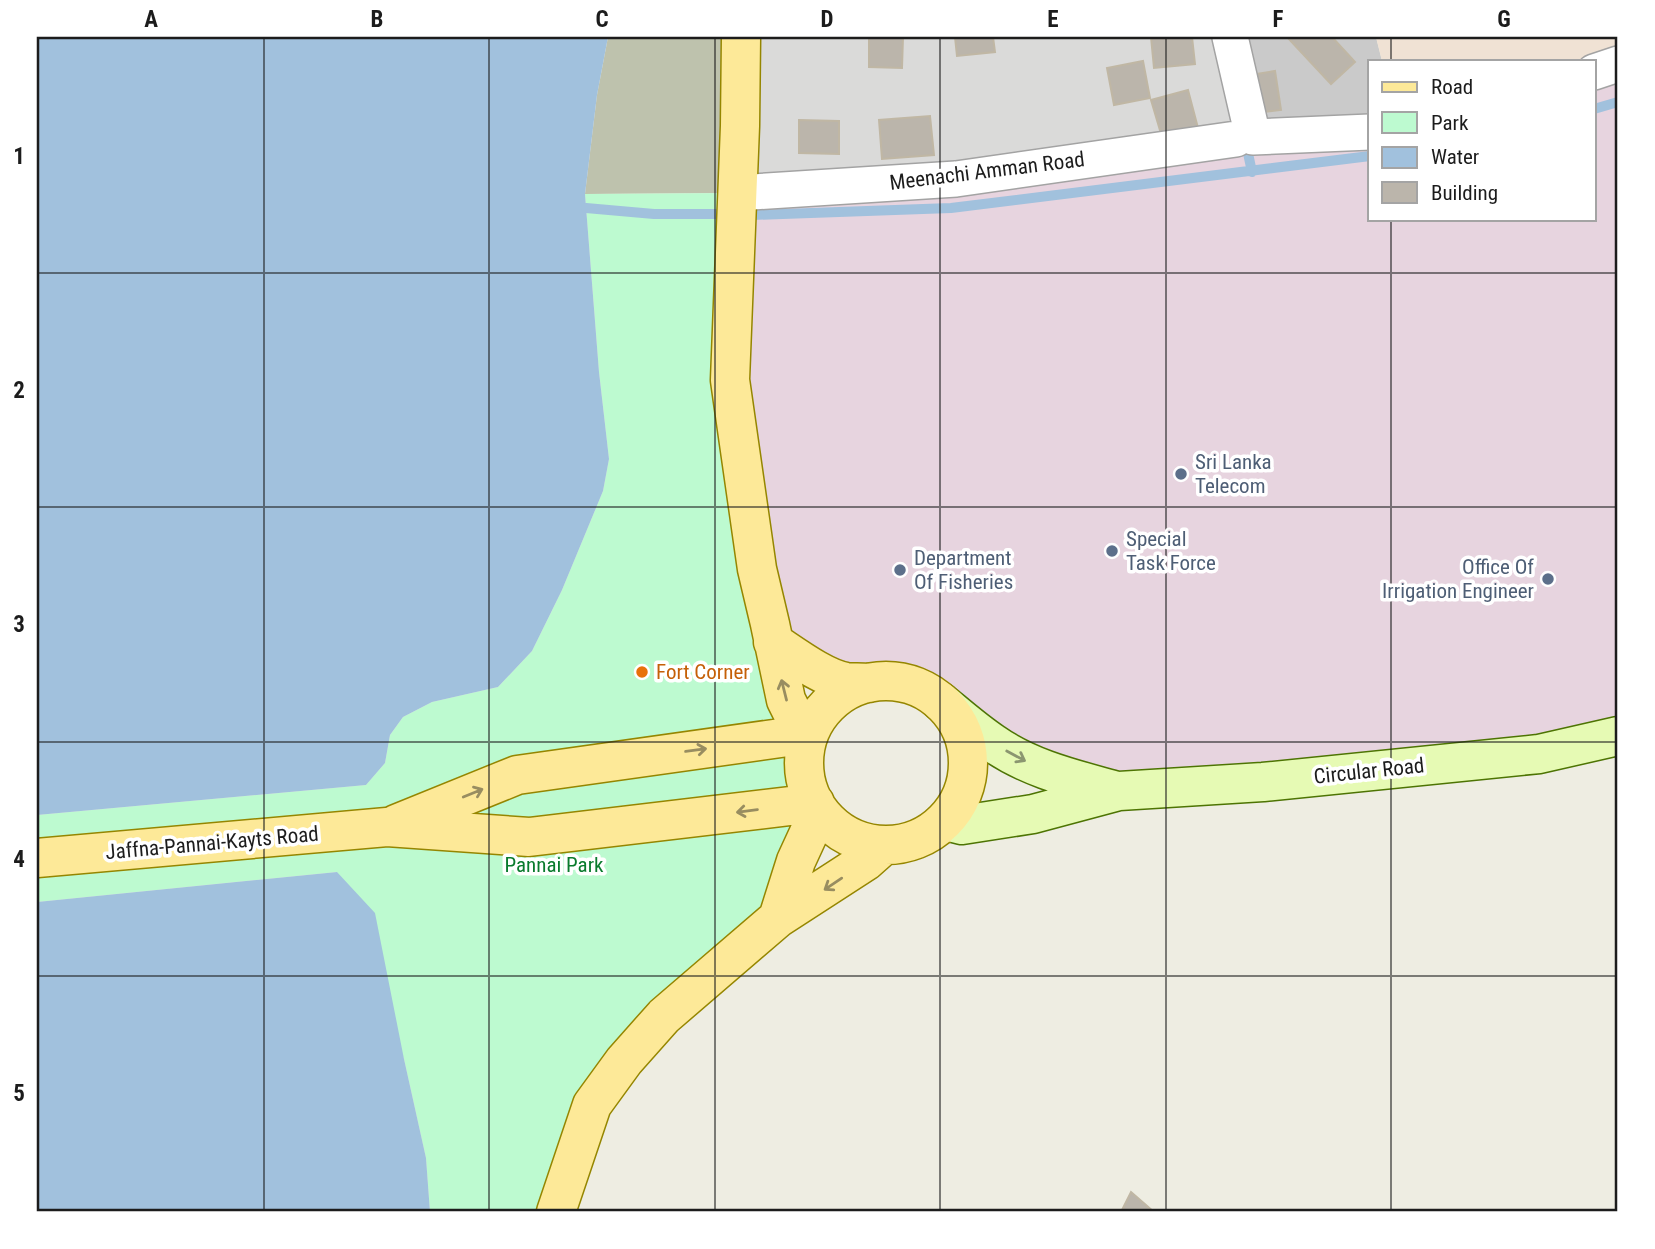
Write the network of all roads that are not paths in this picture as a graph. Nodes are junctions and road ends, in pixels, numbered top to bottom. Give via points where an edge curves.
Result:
1 (741, 37) edge
2 (1230, 37) edge
3 (1618, 64) edge
4 (1596, 71) edge
5 (1368, 132) edge
6 (1245, 137) junction
7 (736, 208) junction
8 (773, 642) junction
9 (869, 683) junction
10 (941, 702) junction
11 (810, 731) junction
12 (1618, 736) edge
13 (1119, 791) junction
14 (817, 807) junction
15 (946, 821) junction
16 (387, 827) junction
17 (884, 845) junction
18 (37, 858) edge
19 (778, 918) junction
20 (556, 1212) edge

1 - 7 main road
2 - 6 street
3 - 4 street
5 - 6 street, Meenachi Amman Road
6 - 7 street, Meenachi Amman Road
7 - 8 main road via 730,380 757,569
8 - 9 main road via 835,678
11 -> 8 main road via 786,699
9 - 10 main road, Circular Road via 911,685
9 - 11 main road, Circular Road via 845,692 825,708
10 -> 13 main road, Circular Road via 1022,760
10 - 15 main road, Circular Road via 965,739 968,761 967,783
11 - 14 main road via 804,763
16 -> 11 main road via 517,775
12 - 13 main road, Circular Road via 1539,754 1263,782
13 - 15 main road, Circular Road via 1033,814 962,825
14 -> 16 main road via 529,837
14 - 17 main road, Circular Road via 848,836
14 - 19 main road
15 - 17 main road, Circular Road via 928,835
16 - 18 main road, Jaffna-Pannai-Kayts Road
17 -> 19 main road
19 - 20 main road via 664,1016 624,1061 592,1105

